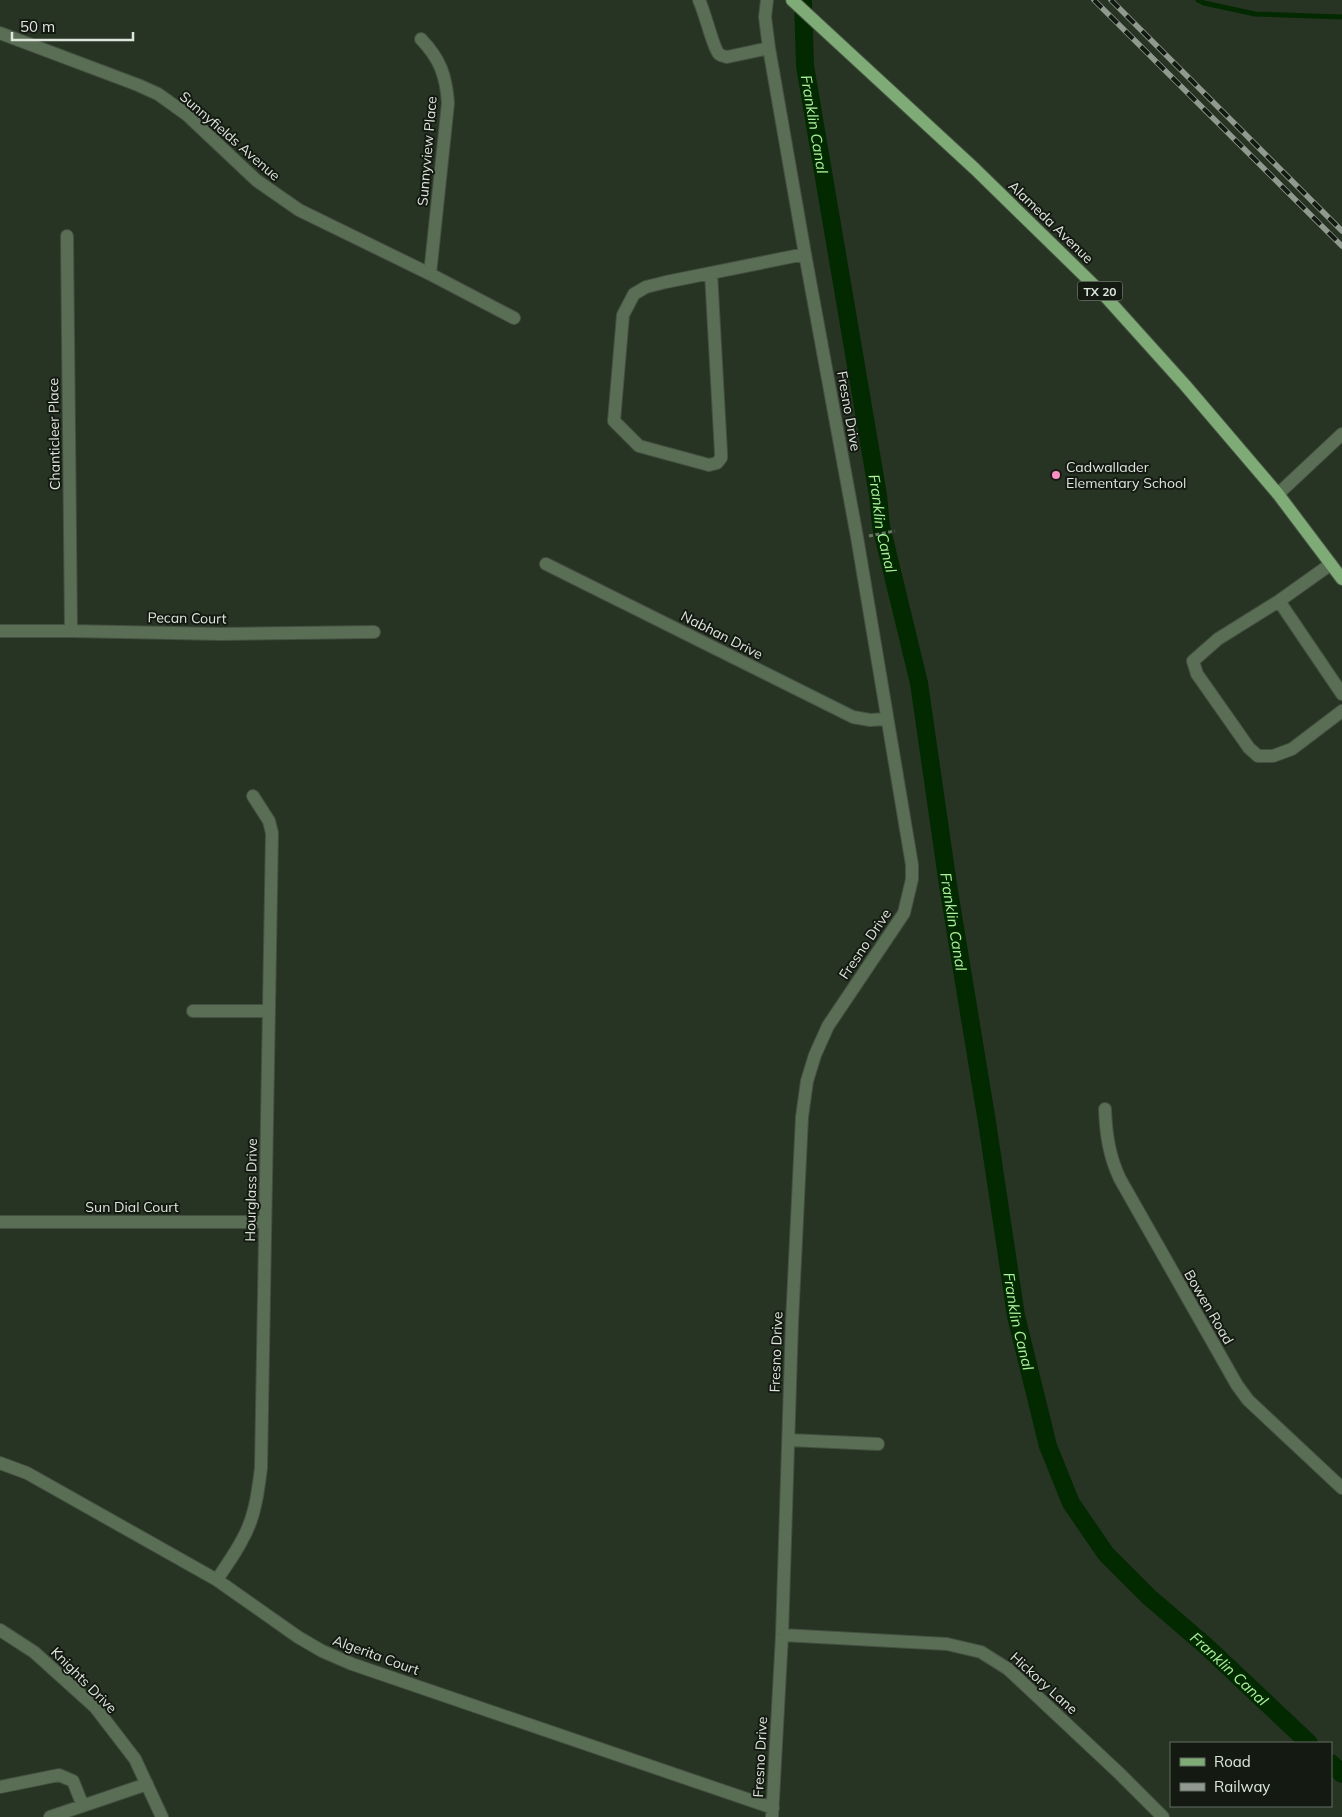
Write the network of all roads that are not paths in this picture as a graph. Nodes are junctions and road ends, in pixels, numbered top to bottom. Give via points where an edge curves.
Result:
1 (699, 0) edge
2 (767, 0) edge
3 (792, 0) edge
4 (0, 33) edge
5 (421, 39) dead end
6 (769, 48) junction
7 (68, 236) dead end
8 (805, 254) junction
9 (711, 273) junction
10 (430, 274) junction
11 (514, 318) dead end
12 (1342, 434) edge
13 (1278, 494) junction
14 (546, 564) dead end
15 (1330, 564) junction
16 (1342, 579) edge
17 (1280, 601) junction
18 (0, 631) edge
19 (71, 631) junction
20 (374, 632) dead end
21 (1342, 694) edge
22 (1342, 711) edge
23 (887, 719) junction
24 (254, 796) dead end
25 (193, 1011) dead end
26 (269, 1011) junction
27 (1105, 1109) dead end
28 (0, 1222) edge
29 (265, 1222) junction
30 (788, 1440) junction
31 (878, 1444) dead end
32 (0, 1463) edge
33 (1342, 1488) edge
34 (217, 1580) junction
35 (0, 1630) edge
36 (782, 1635) junction
37 (147, 1784) junction
38 (0, 1787) edge
39 (83, 1806) junction
40 (772, 1812) edge
41 (50, 1817) edge
42 (162, 1817) edge
43 (1163, 1817) edge

1 - 6 street via 720,55 727,58
2 - 6 street, Fresno Drive via 765,17
3 - 13 main road, Alameda Avenue / TX 20 via 975,169 1104,295
4 - 10 street, Sunnyfields Avenue via 158,94 186,114 277,196
5 - 10 street, Sunnyview Place via 442,68 448,103
6 - 8 street, Fresno Drive
7 - 19 street, Chanticleer Place
8 - 9 street
8 - 23 street, Fresno Drive
9 - 9 street via 653,284 630,300 623,315 614,421 639,446 701,464 719,461 721,453
10 - 11 street, Sunnyfields Avenue
12 - 13 street
13 - 15 main road, Alameda Avenue / TX 20
14 - 23 street, Nabhan Drive via 853,717
15 - 16 main road, Alameda Avenue / TX 20
15 - 17 street
17 - 21 street
17 - 22 street via 1218,638 1192,661 1197,674 1258,756 1273,756 1292,749
18 - 19 street, Pecan Court
19 - 20 street, Pecan Court via 222,634
23 - 30 street, Fresno Drive via 912,879 904,913 828,1026 814,1055 807,1081 802,1117
24 - 26 street, Hourglass Drive via 272,833
25 - 26 street
26 - 29 street, Hourglass Drive
27 - 33 street, Bowen Road via 1112,1163 1237,1385 1248,1400
28 - 29 street, Sun Dial Court
29 - 34 street, Hourglass Drive via 258,1495 243,1539
30 - 31 street
30 - 36 street, Fresno Drive
32 - 34 street, Algerita Court via 26,1473
34 - 40 street, Algerita Court via 298,1637 352,1664
35 - 37 street, Knights Drive via 34,1652 95,1707 135,1759
36 - 40 street, Fresno Drive
36 - 43 street, Hickory Lane via 947,1644 981,1652 1008,1669
37 - 39 street
37 - 42 street, Knights Drive
38 - 39 street via 59,1775 73,1781
39 - 41 street

